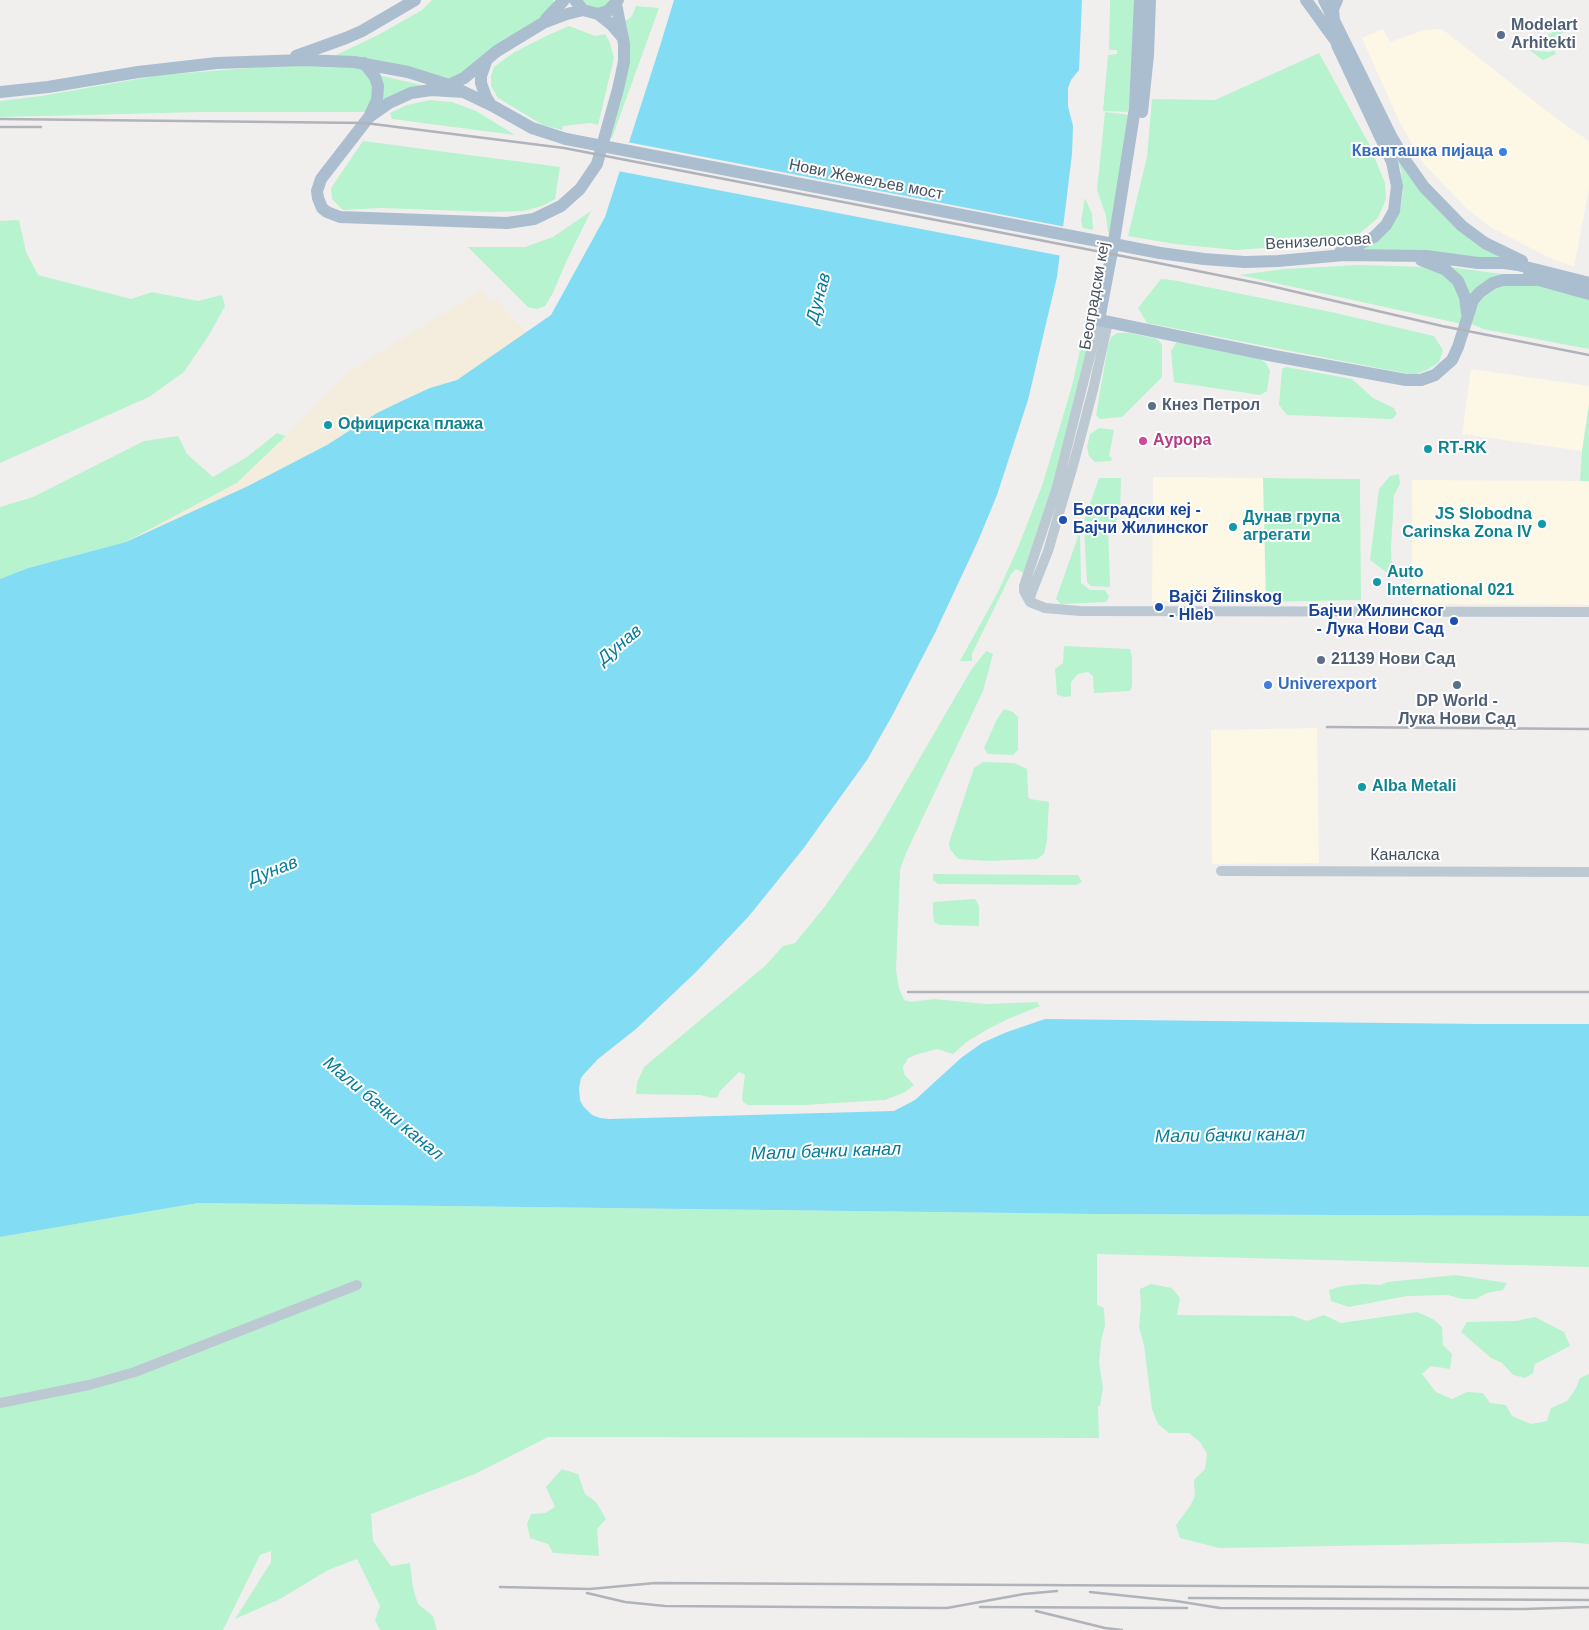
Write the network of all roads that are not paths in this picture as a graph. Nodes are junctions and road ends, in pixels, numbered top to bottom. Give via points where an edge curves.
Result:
1 (416, 0) edge
2 (564, 0) edge
3 (575, 0) edge
4 (1140, 0) edge
5 (1150, 0) edge
6 (1306, 0) edge
7 (1315, 0) edge
8 (1324, 0) edge
9 (1337, 0) edge
10 (617, 2) edge
11 (583, 10) junction
12 (598, 14) junction
13 (542, 22) junction
14 (1334, 22) junction
15 (623, 38) junction
16 (1334, 40) junction
17 (488, 57) junction
18 (278, 61) junction
19 (364, 64) junction
20 (449, 85) junction
21 (0, 92) edge
22 (464, 92) junction
23 (491, 105) junction
24 (368, 117) junction
25 (1160, 253) joint
26 (1410, 256) junction
27 (1318, 258) junction
28 (1478, 263) junction
29 (1548, 272) junction
30 (1536, 280) junction
31 (1589, 283) edge
32 (1589, 294) edge
33 (1467, 316) junction
34 (1103, 321) junction
35 (1589, 612) edge
36 (1221, 871) dead end
37 (1589, 872) edge
38 (357, 1285) dead end
39 (0, 1403) edge

1 - 18 main road via 346,38
2 - 13 main road
3 - 11 main road
4 - 34 main road, Београдски кеј via 1135,108
5 - 34 main road, Београдски кеј via 1145,94
6 - 16 main road
7 - 16 main road
8 - 14 main road
9 - 14 main road
10 - 12 main road via 608,11
10 - 15 main road
11 - 12 main road
11 - 13 main road
12 - 15 main road
13 - 17 main road
14 - 29 main road via 1391,136 1424,187 1462,226 1483,241
15 - 24 main road via 624,62 596,164 572,197 534,219 507,223 421,221 340,218 327,212 318,198 321,179
16 - 27 main road via 1392,162 1397,186 1394,211 1374,236 1352,248
17 - 20 main road via 464,78
17 - 23 main road via 481,83
18 - 19 main road, Нови Жежељев мост
18 - 21 main road via 175,67
19 - 20 main road, Нови Жежељев мост via 408,72
19 - 24 main road via 378,86 377,100
20 - 22 main road, Нови Жежељев мост
22 - 23 main road, Нови Жежељев мост
22 - 24 main road via 431,90 411,93 388,102
23 - 25 main road, Нови Жежељев мост, bridge via 532,128 566,139
25 - 27 main road, Венизелосова via 1232,261
26 - 27 main road, Венизелосова
26 - 28 main road, Венизелосова
26 - 33 main road via 1446,270 1458,281 1465,297
28 - 29 main road, Венизелосова via 1504,263
28 - 30 main road, Венизелосова
29 - 31 main road, Венизелосова
30 - 32 main road, Венизелосова
30 - 33 main road via 1493,283 1480,292
33 - 34 main road via 1452,360 1435,375 1414,380 1274,356
34 - 35 street, Београдски кеј via 1029,588 1024,591 1030,602 1056,610 1080,611
36 - 37 street, Каналска
38 - 39 street via 135,1372 90,1385

